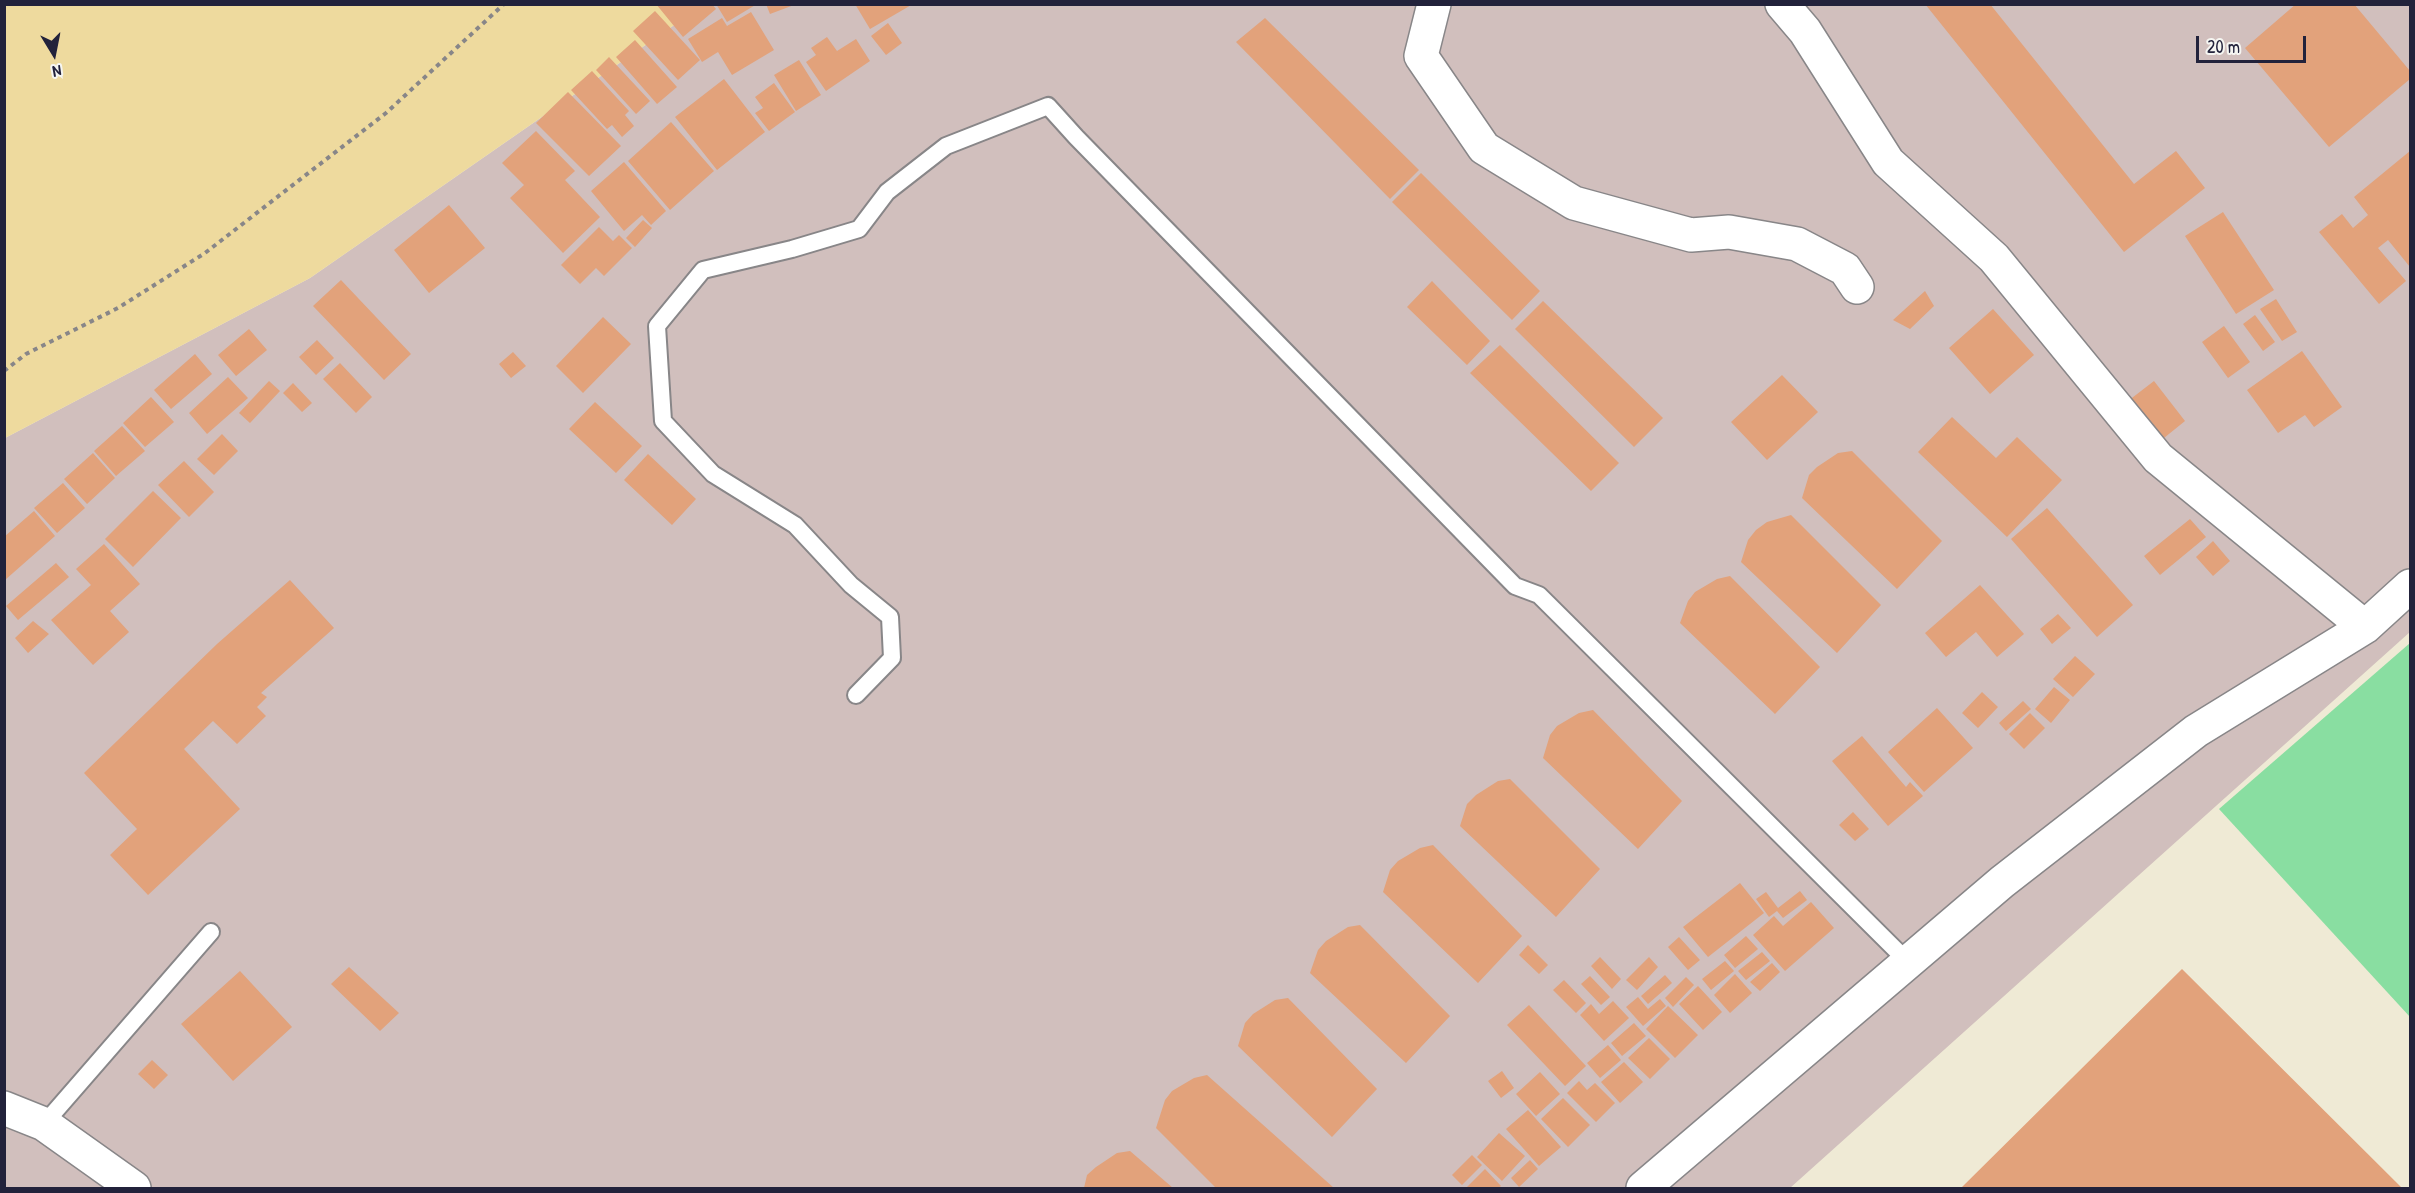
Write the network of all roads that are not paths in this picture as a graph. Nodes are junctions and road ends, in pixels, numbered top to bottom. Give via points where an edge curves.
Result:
1 (1434, 4) edge
2 (1782, 4) edge
3 (1857, 287) dead end
4 (2410, 586) edge
5 (2365, 627) junction
6 (856, 695) dead end
7 (212, 932) dead end
8 (1908, 962) junction
9 (4, 1108) edge
10 (44, 1124) junction
11 (134, 1188) edge
12 (1643, 1188) edge

1 - 3 street via 1421,56 1484,148 1575,203 1691,235 1729,232 1797,244 1845,269
2 - 5 street via 1805,31 1888,162 1994,258 2158,458
4 - 5 street
5 - 8 street via 2196,731 2002,882
6 - 8 lane via 892,658 890,617 851,585 795,525 713,474 663,421 657,326 703,270 859,229 886,192 946,146 1048,106 1515,586 1539,595
7 - 10 lane
8 - 12 street
9 - 10 street
10 - 11 street

